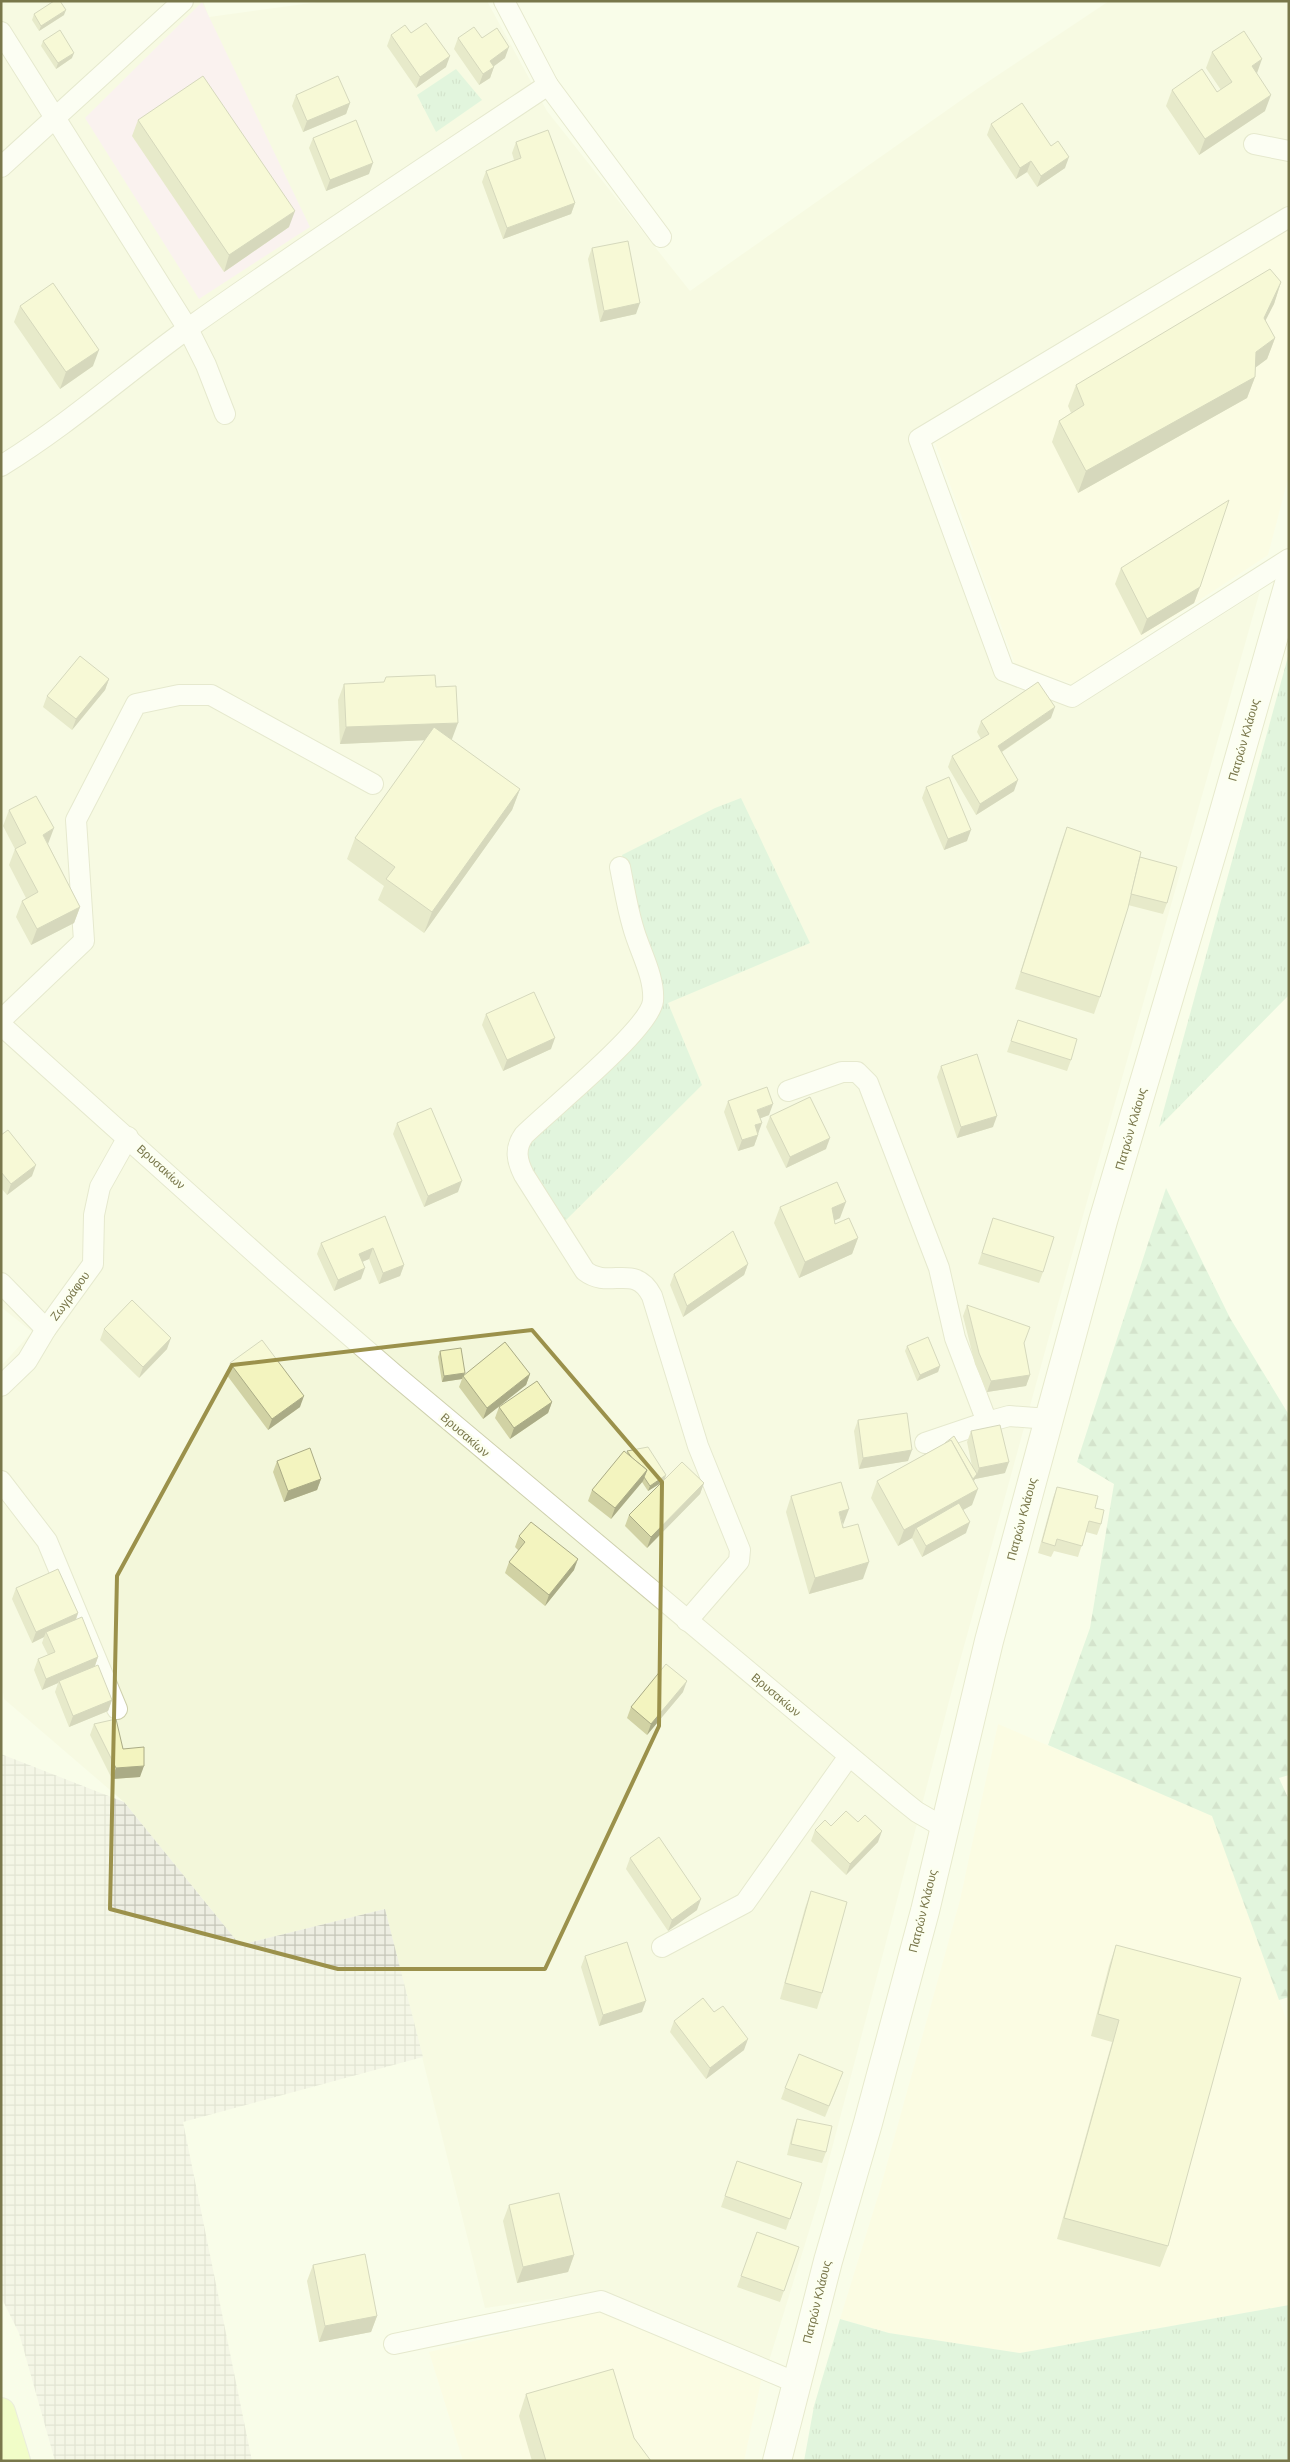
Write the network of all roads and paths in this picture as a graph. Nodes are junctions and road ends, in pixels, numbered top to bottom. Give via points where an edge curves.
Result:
1 (183, 1) edge
2 (504, 1) edge
3 (1, 32) edge
4 (548, 85) junction
5 (56, 118) junction
6 (1254, 144) dead end
7 (1289, 151) edge
8 (1, 167) edge
9 (1289, 217) edge
10 (661, 237) dead end
11 (188, 329) junction
12 (225, 414) dead end
13 (1, 466) edge
14 (1289, 559) edge
15 (1289, 583) edge
16 (373, 784) dead end
17 (620, 867) dead end
18 (1, 1020) edge
19 (1, 1025) edge
20 (788, 1091) dead end
21 (128, 1137) junction
22 (1, 1283) edge
23 (46, 1329) junction
24 (1, 1386) edge
25 (1049, 1419) junction
26 (987, 1422) junction
27 (924, 1443) dead end
28 (1, 1481) edge
29 (687, 1621) junction
30 (117, 1709) dead end
31 (849, 1756) junction
32 (943, 1827) junction
33 (662, 1947) dead end
34 (394, 2344) dead end
35 (797, 2383) junction
36 (1, 2412) edge
37 (16, 2461) edge
38 (777, 2461) edge

1 - 5 street
2 - 4 street
3 - 5 street
4 - 10 street
4 - 11 street
5 - 8 street
5 - 11 street
6 - 7 street
9 - 14 street via 919,439 1004,671 1072,697
11 - 12 street
11 - 13 street via 66,424
15 - 25 main road, Πατρών Κλάους
16 - 18 street via 211,695 179,695 136,704 76,820 84,941
17 - 29 street via 632,926 651,985 652,1006 622,1043 524,1135 518,1145 517,1158 524,1175 585,1271 599,1278 636,1278 648,1287 652,1296 698,1446 740,1550 740,1561
19 - 21 street, Βρυσακίων
20 - 26 street via 842,1072 857,1072 868,1083 939,1268 955,1338
21 - 23 street, Ζωγράφου via 100,1187 94,1215 93,1264
21 - 29 street, Βρυσακίων via 275,1271
22 - 23 street
23 - 24 street, Ζωγράφου via 27,1361
25 - 26 street via 1009,1416
25 - 32 main road, Πατρών Κλάους via 989,1640
26 - 27 street
28 - 30 street via 47,1541
29 - 31 street, Βρυσακίων
31 - 32 street, Βρυσακίων via 917,1812
31 - 33 street via 745,1904
32 - 35 main road, Πατρών Κλάους via 925,1912
34 - 35 street via 601,2301
35 - 38 main road, Πατρών Κλάους
36 - 37 main road

